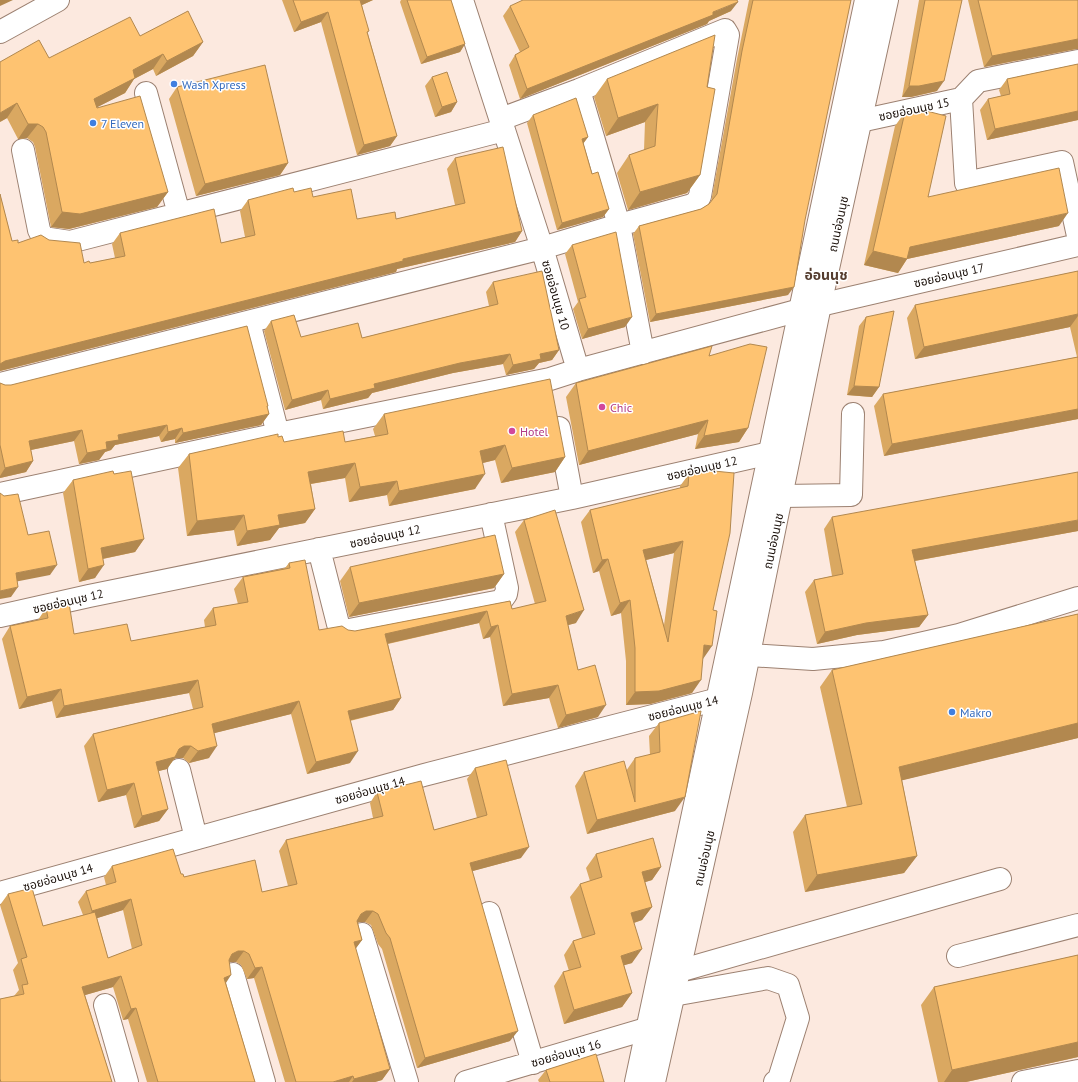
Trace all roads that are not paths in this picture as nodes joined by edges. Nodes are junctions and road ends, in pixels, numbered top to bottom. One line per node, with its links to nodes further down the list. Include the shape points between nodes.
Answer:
1 (58, 0): 5 (street)
2 (462, 0): 11 (street, ซอยอ่อนนุช 10)
3 (866, 0): 18 (street, ถนนอ่อนนุช)
4 (887, 0): 10 (street, ถนนอ่อนนุช)
5 (0, 32)
6 (1078, 61): 9 (street, ซอยอ่อนนุช 15, via 978,81)
7 (579, 90): 11 (street); 14 (street); 14 (street, via 725,30 728,35 697,202)
8 (146, 93): 13 (street)
9 (961, 99): 10 (street, ซอยอ่อนนุช 15); 15 (street, via 966,183 1062,162)
10 (860, 121): 18 (street, ถนนอ่อนนุช)
11 (502, 124): 13 (street); 17 (street, ซอยอ่อนนุช 10)
12 (23, 150): 13 (street, via 39,230 43,238 70,242)
13 (179, 214)
14 (619, 224): 17 (street); 20 (street)
15 (1078, 236)
16 (1078, 245): 18 (street, ซอยอ่อนนุช 17)
17 (542, 248): 19 (street); 21 (street, ซอยอ่อนนุช 10)
18 (810, 308): 20 (street); 26 (street, ถนนอ่อนนุช); 27 (street, ถนนอ่อนนุช)
19 (249, 322): 23 (street); 25 (street)
20 (643, 353): 21 (street)
21 (578, 370): 22 (street)
22 (550, 379): 25 (street); 30 (street)
23 (0, 384)
24 (853, 414): 29 (street, via 851,495)
25 (278, 434): 28 (street)
26 (792, 449): 27 (street, ซอยอ่อนนุช 12); 29 (street, ถนนอ่อนนุช)
27 (770, 453): 30 (street, ซอยอ่อนนุช 12); 37 (street, ถนนอ่อนนุช)
28 (0, 494)
29 (782, 496): 35 (street, ถนนอ่อนนุช)
30 (572, 498): 31 (street, ซอยอ่อนนุช 12)
31 (491, 514): 32 (street, ซอยอ่อนนุช 12); 32 (street, via 507,588 501,601 344,631 338,624)
32 (318, 549): 34 (street, ซอยอ่อนนุช 12)
33 (1078, 598): 35 (street, via 959,635 884,652 813,659)
34 (0, 616)
35 (748, 655): 36 (street, ถนนอ่อนนุช)
36 (741, 694): 37 (street, ซอยอ่อนนุช 14); 46 (street, ถนนอ่อนนุช)
37 (717, 700): 39 (street, ซอยอ่อนนุช 14, via 424,774); 48 (street, ถนนอ่อนนุช)
38 (179, 770): 39 (street)
39 (196, 838): 41 (street, ซอยอ่อนนุช 14)
40 (1000, 879): 46 (street)
41 (0, 893)
42 (489, 913): 51 (street)
43 (1078, 925): 45 (street)
44 (362, 934): 55 (street)
45 (958, 956)
46 (679, 971): 48 (street, ถนนอ่อนนุช)
47 (233, 974): 54 (street)
48 (664, 996): 50 (street, ถนนอ่อนนุช); 59 (street, via 768,978 788,985 798,1018 779,1079)
49 (105, 1005): 53 (street)
50 (657, 1026): 51 (street, ซอยอ่อนนุช 16); 57 (street, ถนนอ่อนนุช); 58 (street, ถนนอ่อนนุช)
51 (533, 1062): 56 (street, ซอยอ่อนนุช 16)
52 (1078, 1071): 60 (street)
53 (127, 1082)
54 (264, 1082)
55 (407, 1082)
56 (466, 1082)
57 (636, 1082)
58 (654, 1082)
59 (775, 1082)
60 (1023, 1082)

